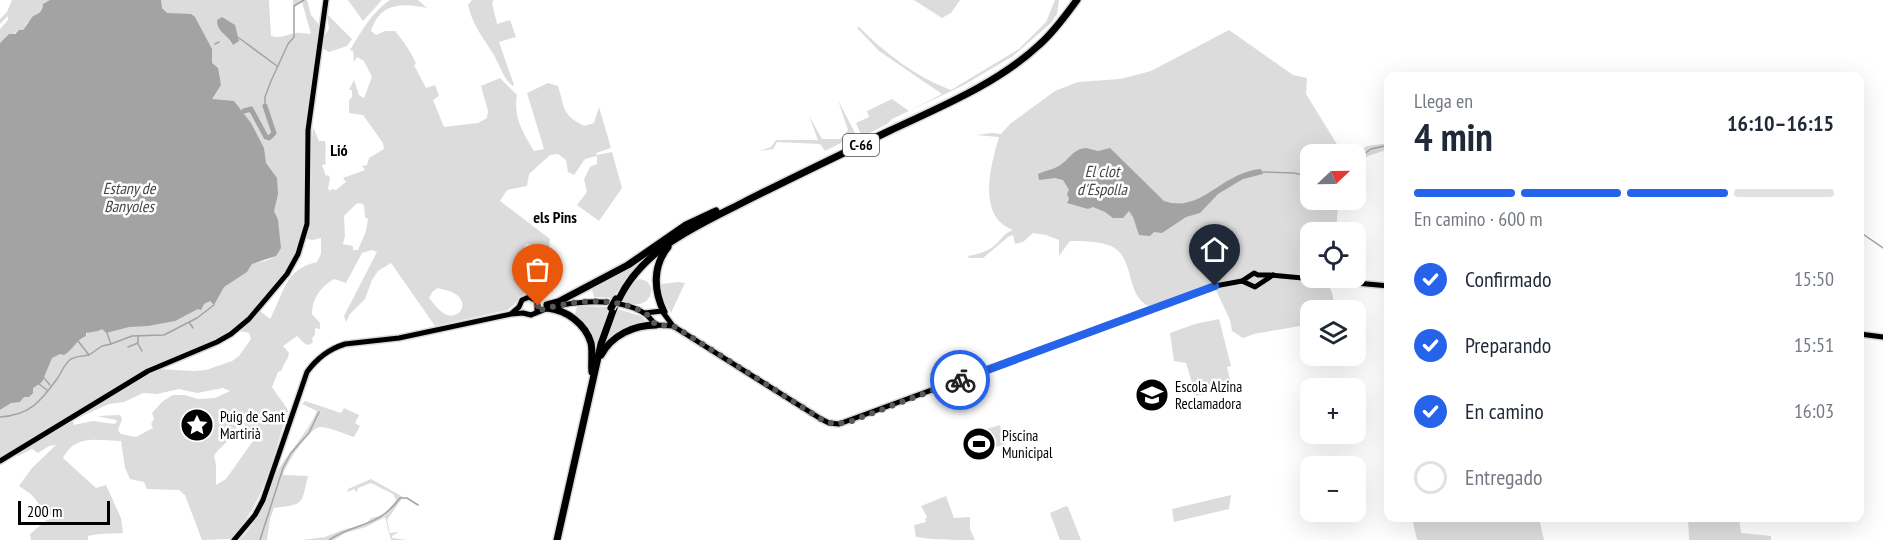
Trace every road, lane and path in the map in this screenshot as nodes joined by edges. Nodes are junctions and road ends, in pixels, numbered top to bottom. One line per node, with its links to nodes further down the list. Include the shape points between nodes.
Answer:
1 (326, 0): 28 (main road, via 308,130 307,224 287,274 231,334 148,370)
2 (1072, 0): 4 (highway, C-66, via 1042,37 997,72)
3 (1077, 0): 5 (highway, C-66, via 1038,46 999,75)
4 (716, 211): 13 (highway, C-66, via 652,252 631,275); 16 (highway, via 676,231 628,265)
5 (680, 235): 13 (highway, C-66, via 639,270); 22 (highway, via 664,252 657,270 657,292)
6 (1258, 275): 7 (main road); 8 (main road, via 1252,273); 10 (main road)
7 (1273, 275): 10 (main road); 12 (main road)
8 (1248, 277): 9 (main road); 11 (main road)
9 (1242, 281): 11 (main road); 24 (main road, via 1215,286 839,424 821,419)
10 (1260, 282): 11 (main road, via 1255,287)
11 (1248, 284)
12 (1384, 286)
13 (617, 299): 27 (highway, C-66, bridge, via 601,334)
14 (538, 302): 15 (main road, via 528,297); 16 (main road); 17 (main road)
15 (520, 304): 19 (main road); 21 (main road)
16 (549, 306): 17 (main road); 20 (main road, via 612,303); 27 (highway, via 568,314 584,328 591,343)
17 (537, 311): 19 (main road, via 531,315)
18 (655, 312): 20 (main road); 22 (main road); 23 (main road)
19 (523, 313): 21 (main road)
20 (645, 313): 23 (main road)
21 (511, 314): 29 (main road, via 411,336 345,344 321,356 304,379 255,515)
22 (665, 316): 23 (main road); 24 (main road)
23 (657, 323): 24 (main road); 27 (highway, via 614,339)
24 (673, 326)
25 (1864, 335): 26 (main road)
26 (1883, 337)
27 (593, 375): 30 (highway, C-66)
28 (0, 461)
29 (234, 540)
30 (555, 540)

